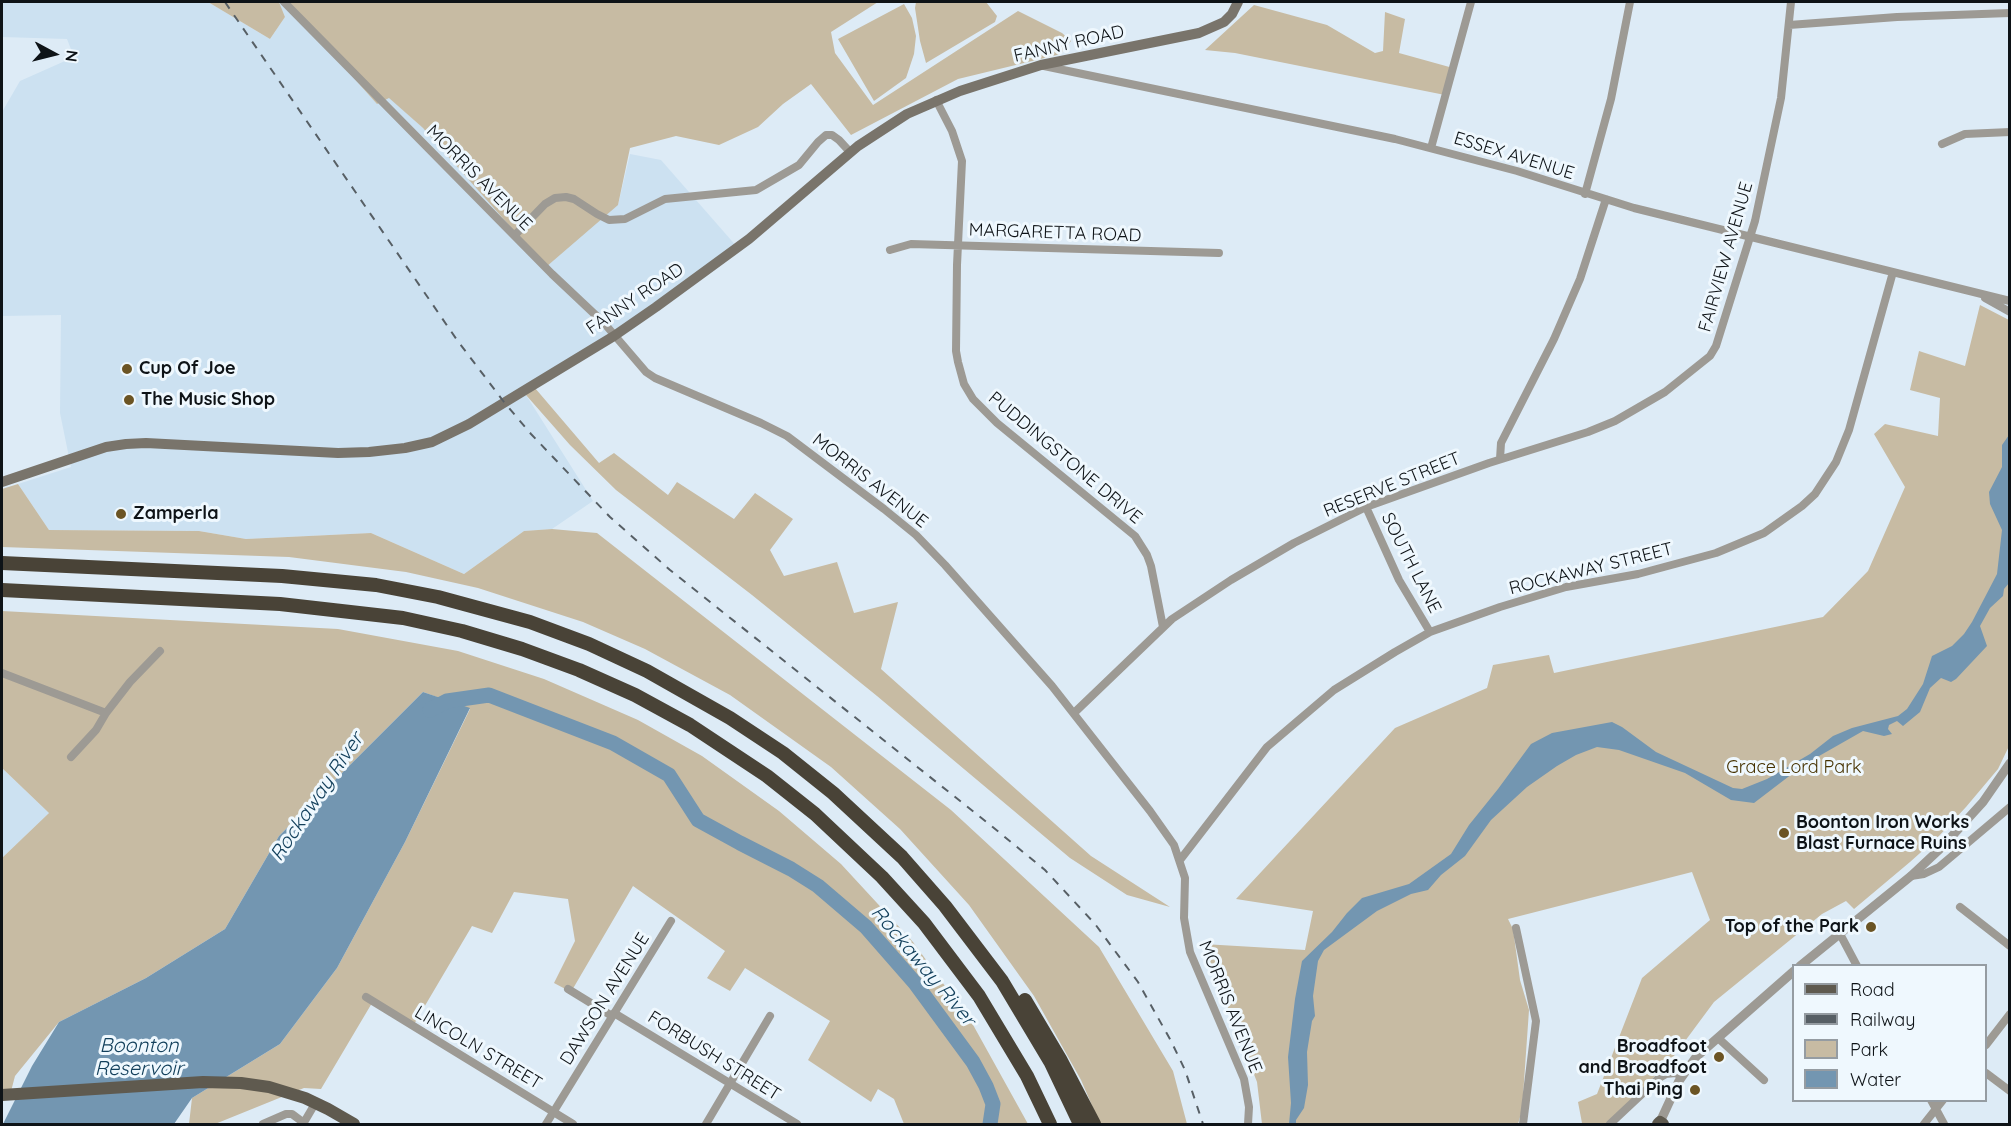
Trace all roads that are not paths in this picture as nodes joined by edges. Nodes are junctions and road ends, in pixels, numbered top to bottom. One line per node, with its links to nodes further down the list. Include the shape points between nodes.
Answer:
1 (284, 2): 16 (street, MORRIS AVENUE)
2 (1238, 2): 8 (main road, FANNY ROAD, via 1224,22 1199,33)
3 (1471, 2): 12 (street)
4 (1630, 2): 14 (street, via 1611,99)
5 (1791, 2): 7 (street, FAIRVIEW AVENUE)
6 (2010, 13): 7 (street)
7 (1789, 25): 17 (street, FAIRVIEW AVENUE, via 1781,98)
8 (1042, 66): 9 (main road, FANNY ROAD); 12 (street, ESSEX AVENUE)
9 (936, 100): 13 (main road, FANNY ROAD, via 882,129); 18 (street, PUDDINGSTONE DRIVE, via 962,161)
10 (2010, 132): 11 (street, via 1965,134)
11 (1942, 144)
12 (1431, 148): 14 (street, ESSEX AVENUE)
13 (850, 152): 16 (street, via 839,140 826,135 799,165 756,190 665,199 625,219 609,220 574,199 555,198); 25 (main road, FANNY ROAD, via 749,239)
14 (1585, 194): 15 (street, ESSEX AVENUE)
15 (1606, 200): 17 (street, ESSEX AVENUE); 26 (street, via 1580,279 1501,443)
16 (515, 235): 25 (street, MORRIS AVENUE)
17 (1750, 237): 21 (street, ESSEX AVENUE); 26 (street, FAIRVIEW AVENUE, via 1716,346 1702,364 1665,392 1615,421)
18 (958, 246): 19 (street, MARGARETTA ROAD, via 911,244); 20 (street, MARGARETTA ROAD); 31 (street, PUDDINGSTONE DRIVE, via 956,351 964,384 997,423 1135,536 1151,566)
19 (890, 250)
20 (1220, 253)
21 (1893, 272): 22 (street, ESSEX AVENUE); 32 (street, ROCKAWAY STREET, via 1849,430 1836,462 1815,494 1784,520 1716,553 1566,588)
22 (1973, 292): 23 (street, ESSEX AVENUE); 24 (street, ESSEX AVENUE)
23 (2010, 301)
24 (2010, 312)
25 (614, 336): 27 (main road, FANNY ROAD, via 469,424 432,442 369,452 328,453 126,444); 36 (street, MORRIS AVENUE, via 646,372 787,436 916,536)
26 (1500, 459): 28 (street, RESERVE STREET)
27 (2, 482)
28 (1366, 507): 31 (street, RESERVE STREET, via 1221,586); 32 (street, SOUTH LANE, via 1399,580)
29 (2, 563): 40 (highway, via 345,582 428,595 530,622 647,670 730,718 833,793)
30 (2, 590): 77 (highway, via 280,604 403,618 522,649 635,695 690,725 766,776 823,821 882,877 924,923 979,996 1027,1076)
31 (1163, 627): 36 (street, RESERVE STREET)
32 (1430, 632): 41 (street, ROCKAWAY STREET, via 1334,690 1267,747)
33 (160, 651): 35 (street)
34 (2, 673): 35 (street)
35 (106, 713): 37 (street)
36 (1074, 713): 41 (street, MORRIS AVENUE, via 1168,835)
37 (71, 757)
38 (2010, 763): 42 (street, via 1964,824)
39 (2010, 807): 42 (street, via 1939,867)
40 (902, 857): 78 (highway, via 1002,981 1051,1063); 79 (highway, via 960,915 1010,976)
41 (1180, 860): 80 (street, MORRIS AVENUE, via 1185,878 1184,918 1190,952 1244,1079)
42 (1911, 876): 46 (street)
43 (1960, 908): 47 (street)
44 (671, 921): 53 (street, DAWSON AVENUE)
45 (1516, 928): 81 (street, via 1536,1021)
46 (1840, 934): 48 (street); 49 (street)
47 (2010, 946)
48 (1802, 964)
49 (1856, 964)
50 (1792, 972): 56 (street)
51 (568, 989): 53 (street, FORBUSH STREET)
52 (366, 997): 68 (street, LINCOLN STREET)
53 (613, 1014): 61 (street, FORBUSH STREET); 68 (street, DAWSON AVENUE)
54 (2010, 1014): 57 (street)
55 (770, 1016): 61 (street)
56 (1718, 1038): 59 (street); 60 (street)
57 (1987, 1044)
58 (1987, 1074): 62 (street)
59 (1682, 1076): 70 (street); 82 (street, via 1675,1073 1659,1078)
60 (1764, 1080)
61 (731, 1084): 75 (street); 76 (street, FORBUSH STREET)
62 (2010, 1091)
63 (2, 1095): 64 (main road, via 215,1082 256,1085)
64 (316, 1102): 69 (street); 72 (main road)
65 (1932, 1102): 67 (street)
66 (1942, 1102): 67 (street)
67 (1936, 1109): 83 (street); 84 (street)
68 (554, 1112): 73 (street, DAWSON AVENUE); 74 (street, LINCOLN STREET)
69 (303, 1124): 71 (street, via 292,1114 286,1114)
70 (1660, 1124)
71 (263, 1125)
72 (354, 1125)
73 (546, 1125)
74 (573, 1125)
75 (706, 1125)
76 (797, 1125)
77 (1050, 1125)
78 (1080, 1125)
79 (1094, 1125)
80 (1248, 1125)
81 (1523, 1125)
82 (1610, 1125)
83 (1924, 1125)
84 (1944, 1125)

